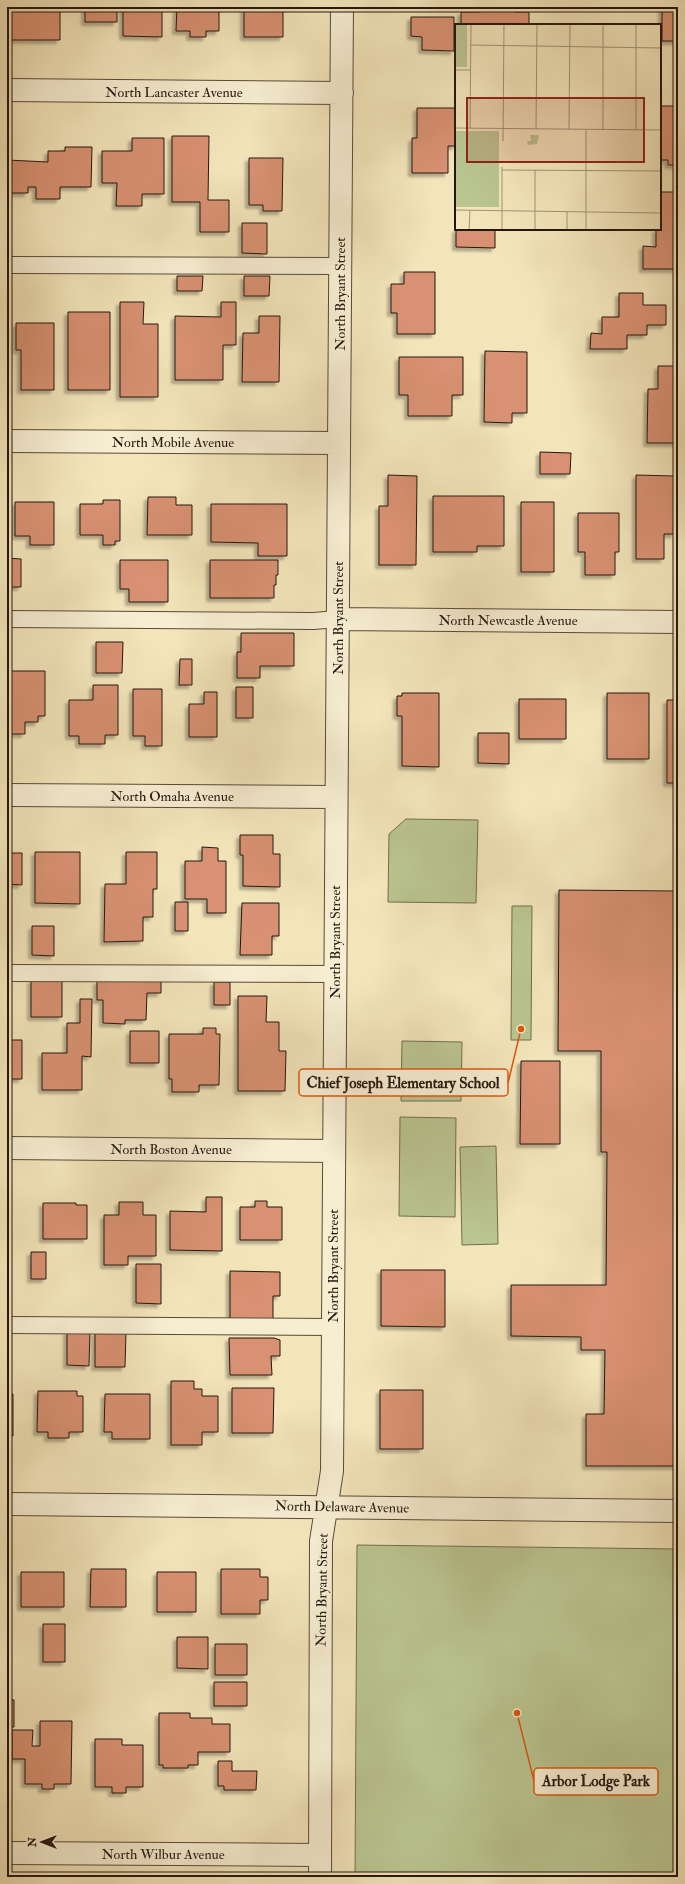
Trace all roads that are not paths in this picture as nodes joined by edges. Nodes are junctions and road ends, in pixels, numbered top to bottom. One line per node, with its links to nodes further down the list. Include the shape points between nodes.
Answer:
1 (342, 7): 3 (street, North Bryant Street)
2 (7, 90): 3 (street, North Lancaster Avenue)
3 (342, 93): 5 (street, North Bryant Street)
4 (7, 265): 5 (lane)
5 (340, 266): 7 (street, North Bryant Street)
6 (7, 441): 7 (street, North Mobile Avenue)
7 (339, 443): 9 (street, North Bryant Street)
8 (7, 619): 9 (lane)
9 (338, 619): 10 (street, North Newcastle Avenue); 12 (street, North Bryant Street)
10 (678, 622)
11 (7, 795): 12 (street, North Omaha Avenue)
12 (336, 797): 14 (street, North Bryant Street)
13 (7, 973): 14 (lane)
14 (335, 974): 16 (street, North Bryant Street)
15 (7, 1148): 16 (street, North Boston Avenue)
16 (334, 1151): 18 (street, North Bryant Street)
17 (7, 1325): 18 (lane)
18 (333, 1327): 20 (street, North Bryant Street, via 332,1472)
19 (7, 1504): 20 (street, North Delaware Avenue)
20 (326, 1507): 21 (street, North Delaware Avenue); 23 (street, North Bryant Street, via 321,1541)
21 (678, 1511)
22 (7, 1853): 23 (street, North Wilbur Avenue)
23 (320, 1855): 24 (street, North Bryant Street)
24 (320, 1877)

